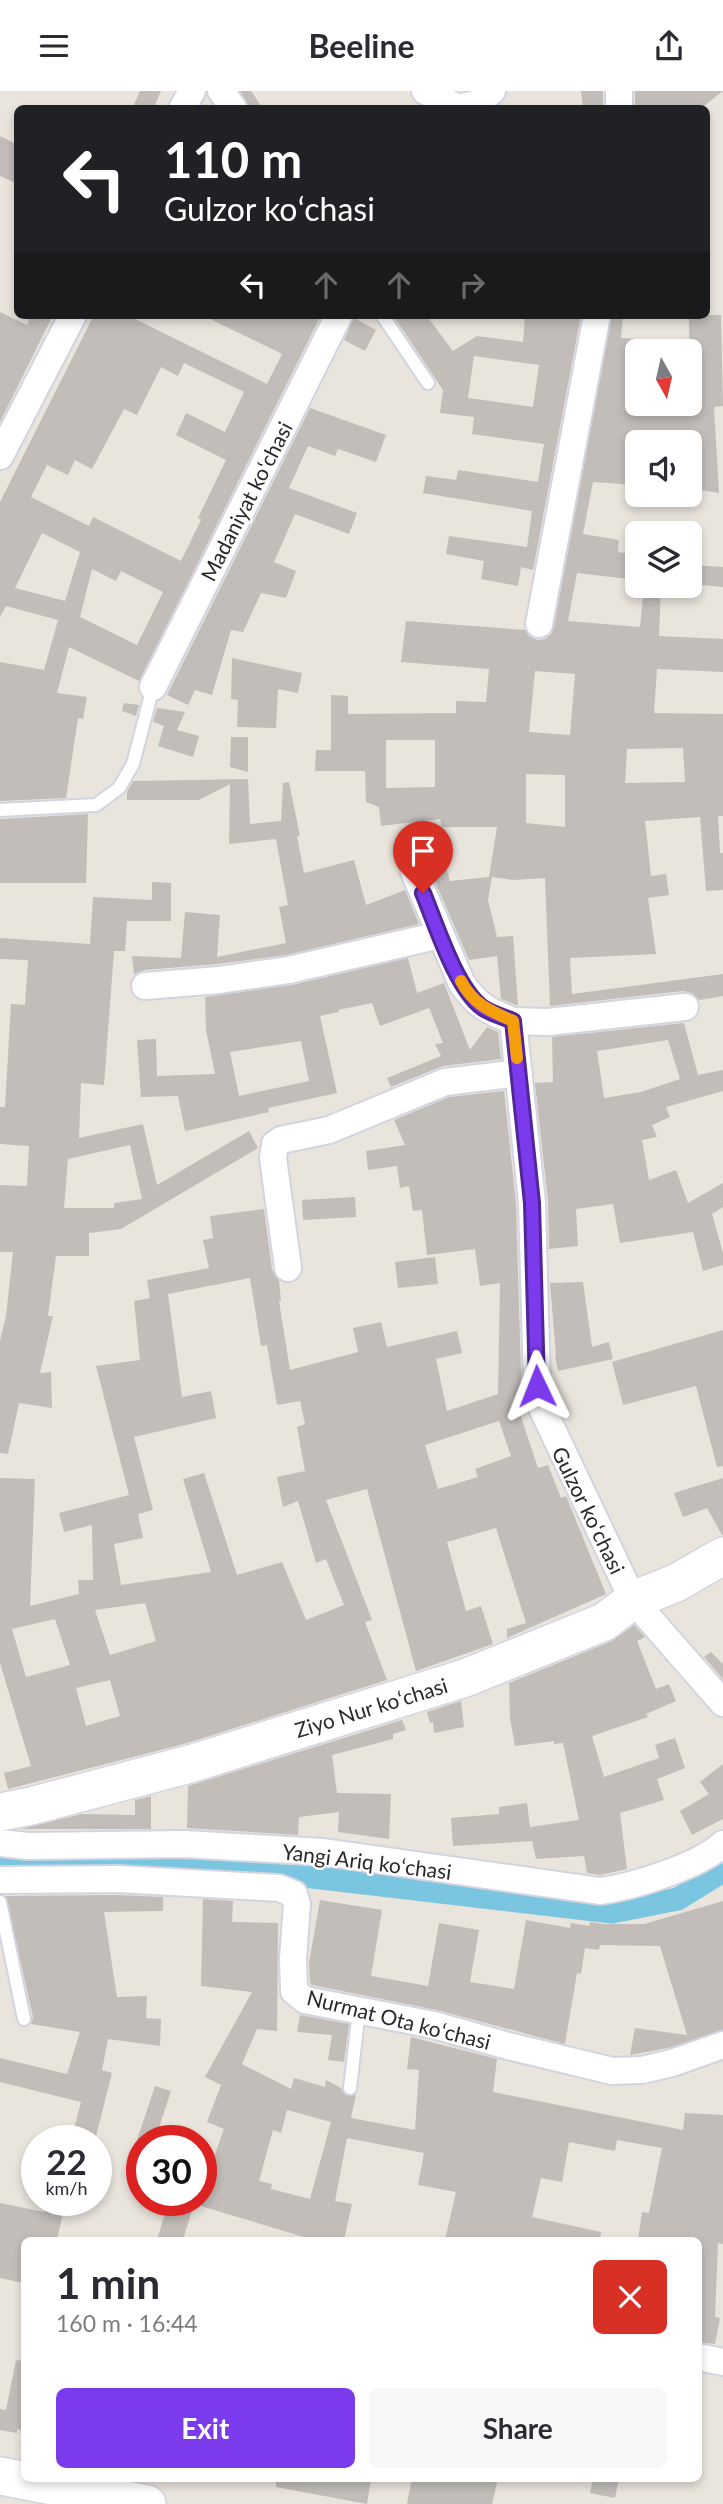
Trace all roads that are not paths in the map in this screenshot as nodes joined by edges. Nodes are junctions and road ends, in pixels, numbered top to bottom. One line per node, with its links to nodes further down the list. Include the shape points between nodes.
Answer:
1 (425, 91): 3 (street)
2 (492, 91): 4 (street)
3 (451, 105)
4 (472, 105)
5 (71, 319): 10 (street)
6 (337, 319): 12 (street, Madaniyat koʻchasi)
7 (385, 319): 9 (lane)
8 (596, 319): 11 (street)
9 (428, 383)
10 (0, 456)
11 (539, 624)
12 (153, 687): 13 (lane, via 133,764 119,788 96,805)
13 (0, 810)
14 (414, 872): 15 (street)
15 (440, 935): 16 (street, via 289,970); 18 (street, via 472,998)
16 (145, 986)
17 (685, 1007): 18 (street, via 548,1023)
18 (513, 1021): 19 (street, Gulzor koʻchasi)
19 (519, 1073): 20 (street, via 446,1081 330,1130 275,1144); 22 (street, Gulzor koʻchasi, via 532,1203 541,1406)
20 (288, 1268)
21 (723, 1556): 22 (street, Ziyo Nur koʻchasi, via 676,1583)
22 (633, 1600): 23 (street, Gulzor koʻchasi); 24 (street, Ziyo Nur koʻchasi, via 604,1622 465,1678 190,1764)
23 (723, 1703)
24 (0, 1812)
25 (0, 1843): 26 (street, Yangi Ariq koʻchasi, via 184,1844 324,1852 600,1891 626,1888 680,1868)
26 (723, 1844)
27 (0, 1880): 29 (street, Nurmat Ota koʻchasi, via 119,1879 279,1888 294,1894 297,1904 295,1991 305,2000)
28 (0, 1902): 30 (lane)
29 (359, 2010): 31 (street, Nurmat Ota koʻchasi, via 612,2071 672,2063); 32 (lane)
30 (24, 2019)
31 (723, 2045)
32 (350, 2088)
33 (723, 2350): 35 (street)
34 (702, 2358): 35 (street)
35 (723, 2363)
36 (0, 2476): 37 (street)
37 (21, 2480)
38 (30, 2482): 39 (street)
39 (128, 2502)

